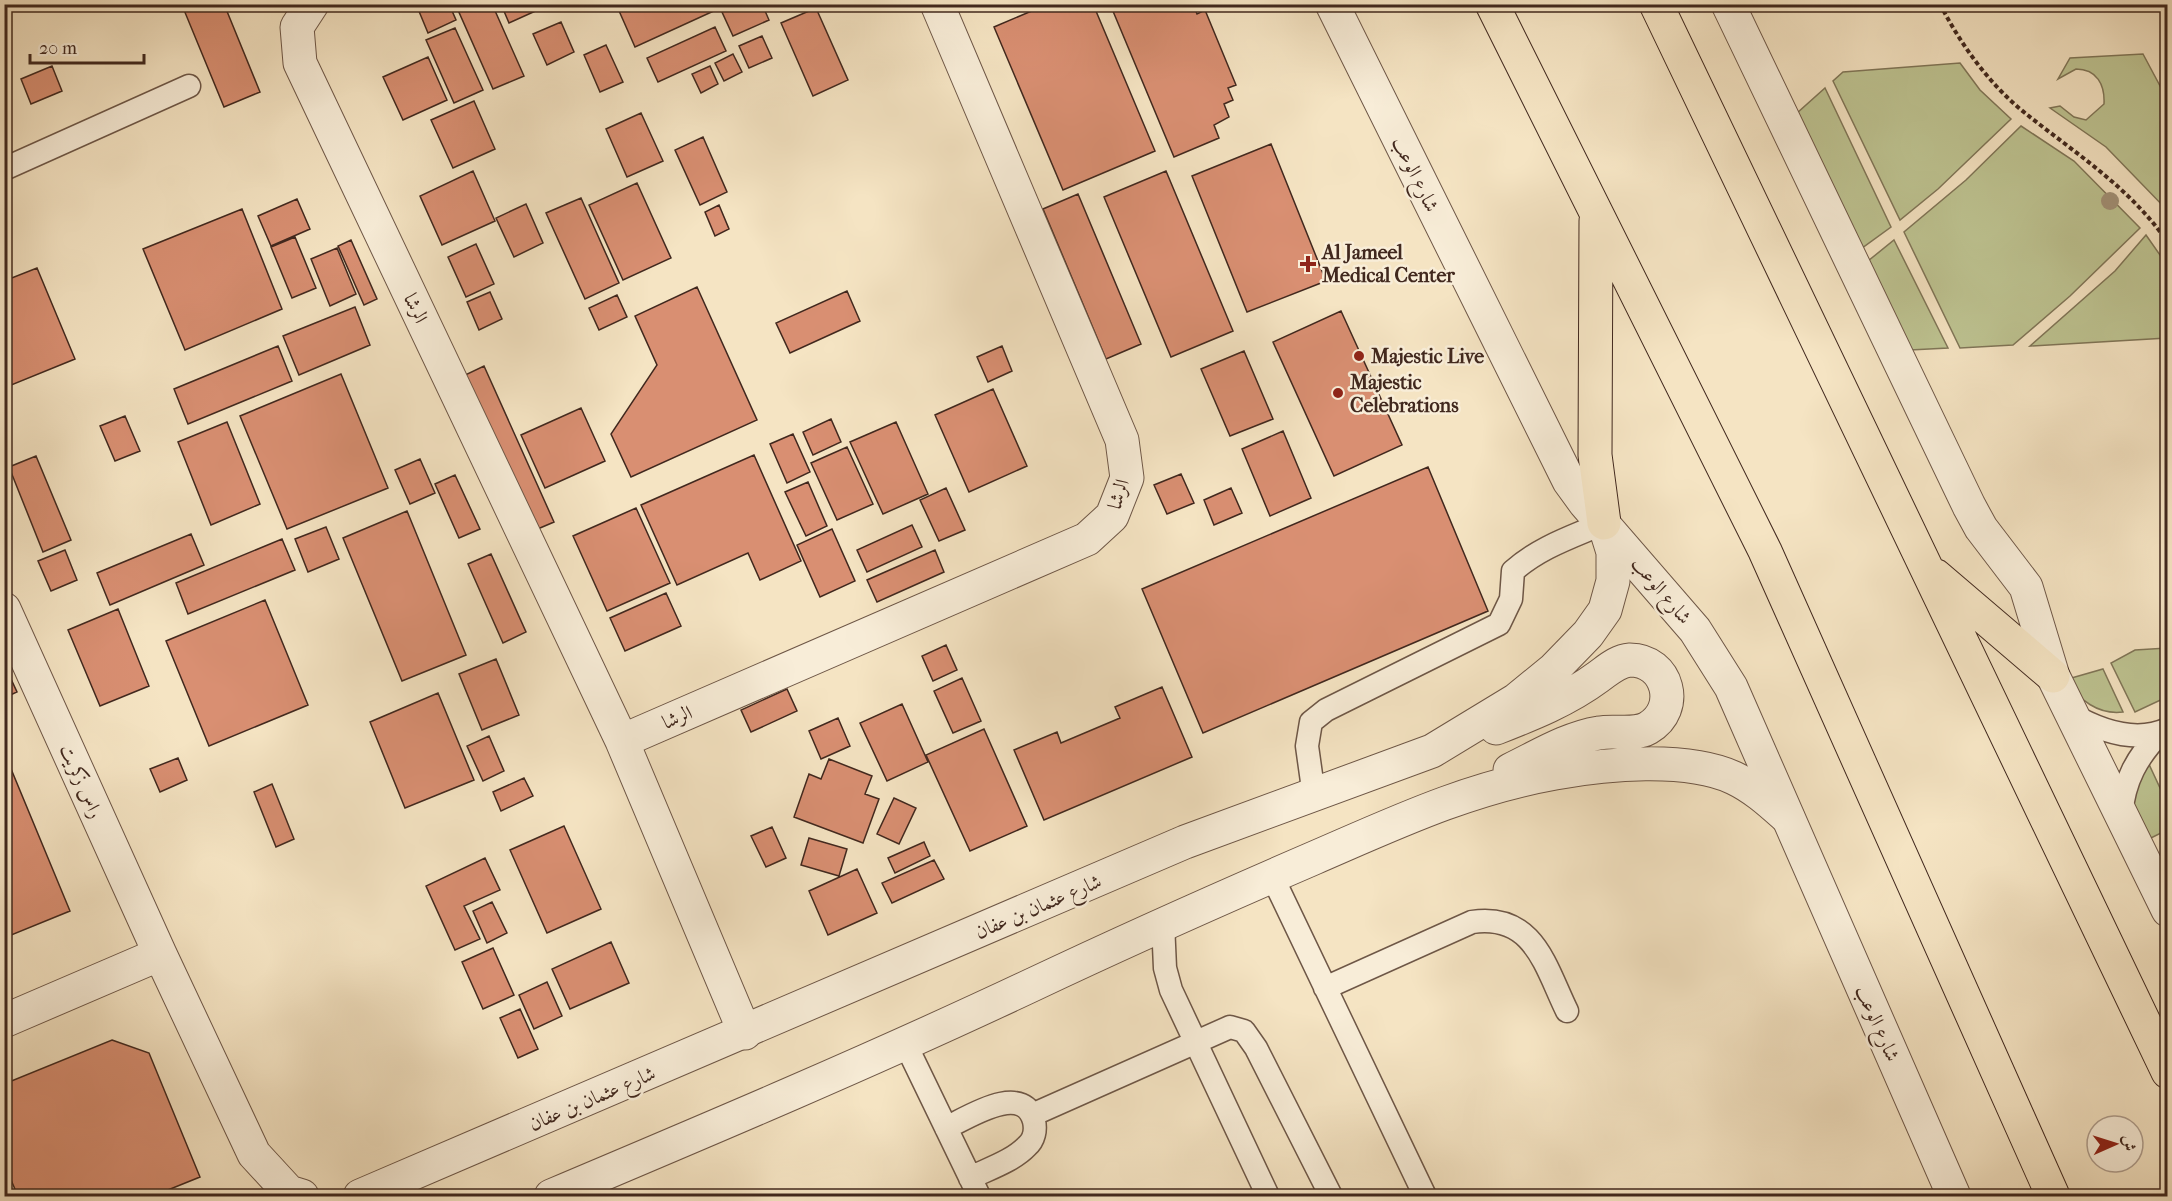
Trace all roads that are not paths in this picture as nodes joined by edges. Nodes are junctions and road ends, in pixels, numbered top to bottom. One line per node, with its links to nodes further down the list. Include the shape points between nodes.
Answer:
1 (312, 4): 16 (street, الرشا, via 297,27 300,63)
2 (937, 4): 16 (street, الرشا, via 1122,440 1127,478 1112,516 1087,539)
3 (1332, 4): 10 (street, شارع الوعب, via 1556,456 1585,503)
4 (1492, 4): 9 (main road)
5 (1656, 4): 11 (main road)
6 (1728, 4): 13 (street, via 1969,506 2026,587)
7 (189, 86): 8 (lane)
8 (4, 169)
9 (1596, 216): 10 (main road, via 1595,456); 37 (main road, via 1765,551)
10 (1604, 523): 17 (street, شارع عثمان بن عفان, via 1612,552 1613,581 1605,610 1588,634 1516,700); 18 (lane, via 1549,546 1513,571 1511,599 1499,624 1326,710 1311,722 1307,746); 21 (street, شارع الوعب, via 1715,657)
11 (1926, 568): 13 (main road); 32 (main road)
12 (4, 609): 25 (street, راس زكريت)
13 (2053, 676): 14 (street)
14 (2069, 713): 15 (lane, via 2090,726 2113,732 2137,735); 20 (street)
15 (2164, 731): 20 (lane, via 2131,770)
16 (622, 741): 29 (street, الرشا)
17 (1432, 751): 18 (street, شارع عثمان بن عفان); 19 (street, via 1540,711 1585,687 1615,664 1628,660 1652,666 1667,687 1664,712 1646,729 1580,737)
18 (1314, 796): 29 (street, شارع عثمان بن عفان, via 1185,842)
19 (1452, 798): 21 (street, via 1557,773 1666,765 1700,767 1733,778 1763,795); 22 (street)
20 (2120, 816): 23 (street)
21 (1788, 818): 45 (street, شارع الوعب)
22 (1272, 876): 24 (street); 26 (lane)
23 (2168, 910)
24 (1163, 923): 30 (lane, via 1164,957 1171,990); 31 (street)
25 (160, 954): 28 (street); 35 (street, راس زكريت)
26 (1325, 988): 27 (lane, via 1472,922 1498,920 1511,924 1531,940); 44 (lane)
27 (1567, 1011)
28 (4, 1021)
29 (745, 1033): 40 (street, شارع عثمان بن عفان)
30 (1194, 1042): 33 (lane); 42 (lane); 43 (lane, via 1230,1027 1244,1031)
31 (906, 1045): 34 (lane); 41 (street)
32 (2168, 1072)
33 (1032, 1115): 34 (lane, via 1024,1106 1003,1102); 36 (lane, via 1034,1135 1029,1144)
34 (946, 1128): 36 (lane)
35 (254, 1154): 38 (street, راس زكريت); 39 (street, راس زكريت, via 289,1192)
36 (975, 1187)
37 (2053, 1191)
38 (260, 1197)
39 (302, 1197)
40 (360, 1197)
41 (550, 1197)
42 (1268, 1197)
43 (1331, 1197)
44 (1425, 1197)
45 (1954, 1197)

